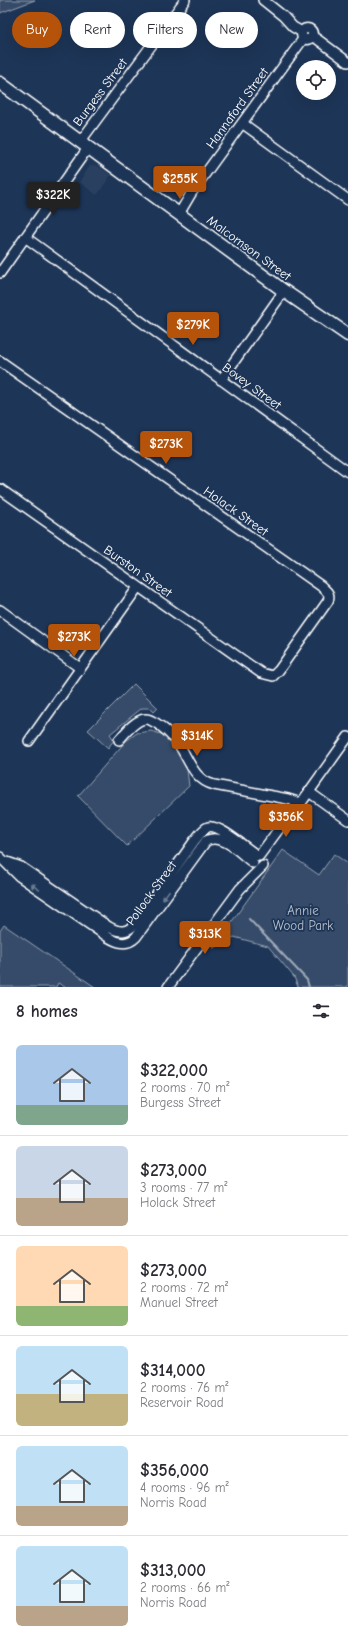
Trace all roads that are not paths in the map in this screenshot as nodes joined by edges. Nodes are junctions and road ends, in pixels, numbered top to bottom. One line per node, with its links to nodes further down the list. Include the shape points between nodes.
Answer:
1 (185, 0): 7 (street, Burgess Street)
2 (263, 0): 3 (street)
3 (306, 36): 4 (street, via 317,39); 6 (street, Hannaford Street)
4 (348, 62)
5 (0, 83): 7 (main road, Malcomson Street)
6 (242, 123): 8 (street); 9 (street, Hannaford Street, via 192,192)
7 (84, 145): 9 (main road, Malcomson Street); 10 (street, Burgess Street)
8 (348, 200)
9 (180, 214): 12 (main road, Malcomson Street)
10 (25, 238): 11 (street, Burgess Street); 15 (street, Bovey Street)
11 (0, 273)
12 (284, 291): 13 (main road, Malcomson Street); 15 (street)
13 (348, 335)
14 (0, 361): 21 (street, Holack Street, via 328,593 328,601 279,670 273,676)
15 (221, 380): 16 (street, Bovey Street)
16 (348, 472)
17 (0, 489): 18 (street, Burston Street)
18 (138, 587): 20 (street); 21 (street, Burston Street)
19 (0, 610): 20 (street)
20 (80, 668): 24 (street)
21 (261, 673)
22 (348, 737): 25 (street)
23 (119, 740): 26 (street, via 135,724 148,719 174,738 195,773 205,782)
24 (29, 741)
25 (309, 792): 26 (street); 27 (street)
26 (301, 803): 32 (street, via 295,807); 34 (street, via 300,810 269,853)
27 (348, 820)
28 (203, 831): 29 (street); 30 (street, via 215,827); 31 (street, Pollock Street)
29 (208, 840): 30 (street, via 219,839); 31 (street, Pollock Street)
30 (241, 849): 32 (street)
31 (193, 850): 38 (street, Pollock Street)
32 (256, 860): 34 (street, via 264,858); 35 (street)
33 (2, 862): 37 (street, Pollock Street, via 19,866 57,897)
34 (264, 865): 35 (street)
35 (240, 890): 36 (street)
36 (225, 910): 41 (street); 42 (street)
37 (95, 922): 39 (street, Pollock Street); 40 (street, Pollock Street)
38 (139, 926): 39 (street, Pollock Street); 40 (street, Pollock Street, via 131,941 122,943)
39 (118, 931): 40 (street)
40 (114, 940)
41 (168, 987)
42 (173, 987)

